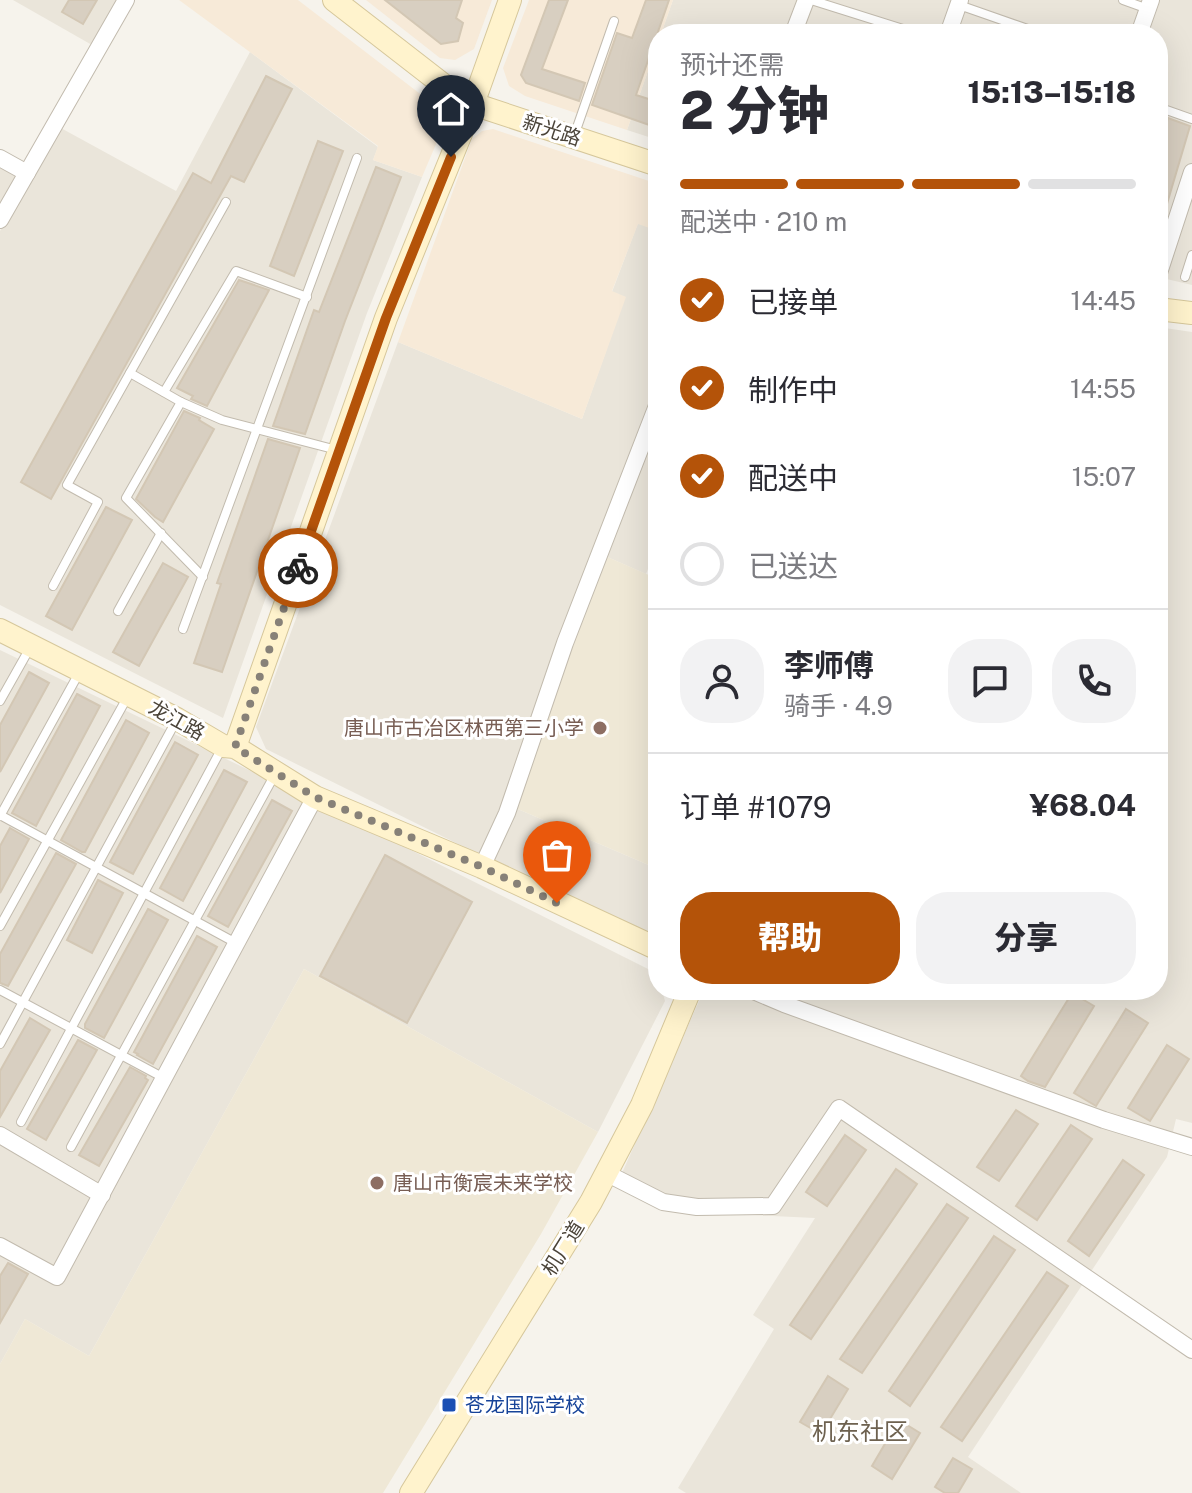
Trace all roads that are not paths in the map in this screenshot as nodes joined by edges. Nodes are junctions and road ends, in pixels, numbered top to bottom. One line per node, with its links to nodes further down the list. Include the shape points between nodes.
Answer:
1 (126, 0): 22 (street)
2 (334, 0): 14 (street, 新光路)
3 (510, 0): 14 (street)
4 (808, 0): 9 (street); 10 (lane)
5 (1123, 0): 7 (lane)
6 (959, 2): 11 (street); 12 (lane)
7 (1149, 4): 13 (street)
8 (614, 21): 17 (lane)
9 (797, 24)
10 (886, 24)
11 (951, 24)
12 (1016, 24)
13 (1142, 24)
14 (473, 104): 17 (street, 新光路); 36 (street, via 386,318)
15 (1168, 111): 16 (lane)
16 (1192, 119)
17 (573, 137): 20 (street, 新光路)
18 (0, 158): 22 (street)
19 (357, 158): 28 (lane)
20 (648, 162)
21 (1192, 170): 25 (street)
22 (27, 173): 24 (street)
23 (226, 202): 31 (lane)
24 (0, 220)
25 (1168, 245)
26 (1192, 255): 27 (lane)
27 (1185, 277)
28 (307, 297): 32 (lane, via 236,271); 34 (lane)
29 (1168, 310): 30 (street)
30 (1192, 313)
31 (130, 373): 32 (lane); 39 (lane, via 67,485 98,502)
32 (164, 392): 33 (lane)
33 (181, 402): 34 (lane); 37 (lane, via 126,498)
34 (258, 429): 36 (lane); 38 (lane)
35 (648, 448): 54 (street, via 565,643 507,813)
36 (340, 451): 48 (street)
37 (161, 533): 38 (lane); 40 (lane)
38 (203, 577): 41 (lane)
39 (53, 586)
40 (118, 611)
41 (183, 629)
42 (0, 630): 43 (street, 龙江路)
43 (31, 645): 44 (street, 龙江路); 46 (lane)
44 (81, 670): 45 (street, 龙江路); 51 (lane)
45 (129, 694): 47 (street, 龙江路); 52 (lane)
46 (0, 701)
47 (177, 719): 48 (street, 龙江路); 53 (lane)
48 (229, 747): 49 (street, 龙江路); 55 (lane)
49 (276, 773): 50 (street, 龙江路); 56 (lane)
50 (315, 797): 54 (street, 龙江路); 58 (street)
51 (0, 816): 52 (lane)
52 (48, 841): 53 (lane); 57 (lane)
53 (96, 867): 55 (lane); 63 (lane)
54 (482, 867): 59 (street, 龙江路)
55 (145, 894): 56 (lane); 64 (lane)
56 (195, 921): 58 (lane); 66 (lane)
57 (0, 926)
58 (236, 943): 67 (street)
59 (648, 944)
60 (0, 990): 63 (lane)
61 (686, 1000): 72 (street, 机厂道, via 642,1105)
62 (775, 1000): 71 (street)
63 (23, 1002): 64 (lane); 65 (lane)
64 (72, 1028): 66 (lane); 68 (lane)
65 (0, 1044)
66 (121, 1055): 67 (lane); 70 (lane)
67 (164, 1078): 73 (street)
68 (21, 1122)
69 (0, 1135): 73 (street)
70 (71, 1147)
71 (1192, 1147)
72 (606, 1173): 75 (street, via 663,1202 773,1206 839,1108); 76 (street, 机厂道)
73 (102, 1195): 74 (street, via 57,1277)
74 (1, 1249)
75 (1192, 1350)
76 (411, 1493)

